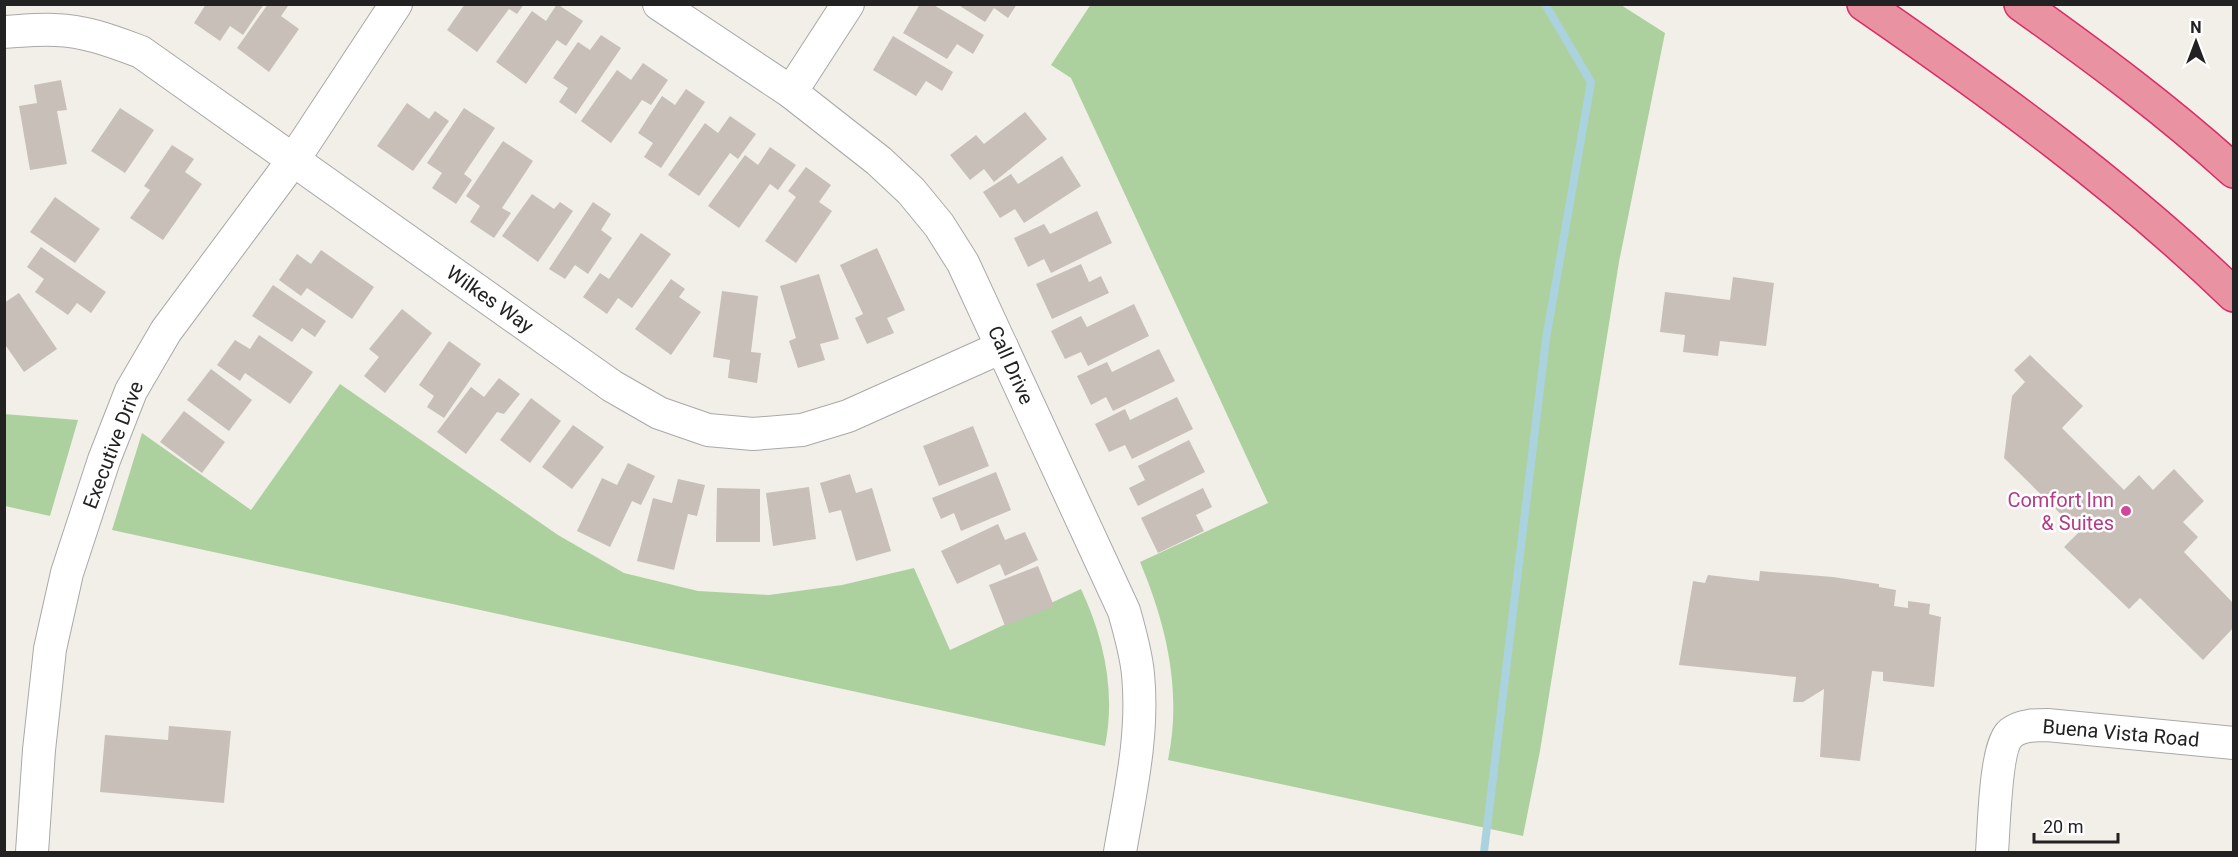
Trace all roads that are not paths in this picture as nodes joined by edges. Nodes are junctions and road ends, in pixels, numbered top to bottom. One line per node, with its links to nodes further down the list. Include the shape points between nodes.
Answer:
1 (396, 4): 8 (street, Executive Drive)
2 (659, 4): 7 (street, Call Drive)
3 (848, 4): 7 (street)
4 (1864, 4): 10 (highway, via 2011,107 2133,205)
5 (2021, 4): 9 (highway, via 2099,60)
6 (4, 32): 8 (street, Wilkes Way, via 84,33 141,52)
7 (791, 92): 11 (street, Call Drive, via 854,140 911,191 963,263)
8 (294, 159): 11 (street, Wilkes Way, via 612,386 659,413 708,430 753,434 802,430 848,416); 13 (street, Executive Drive, via 166,331 131,391 104,460 67,573 50,649)
9 (2234, 171)
10 (2234, 295)
11 (1002, 347): 14 (street, Call Drive, via 1124,611 1133,642 1140,720)
12 (2234, 744): 15 (street, Buena Vista Road, via 2047,725 2031,725 2011,733 2001,753)
13 (32, 852)
14 (1120, 852)
15 (1992, 852)

